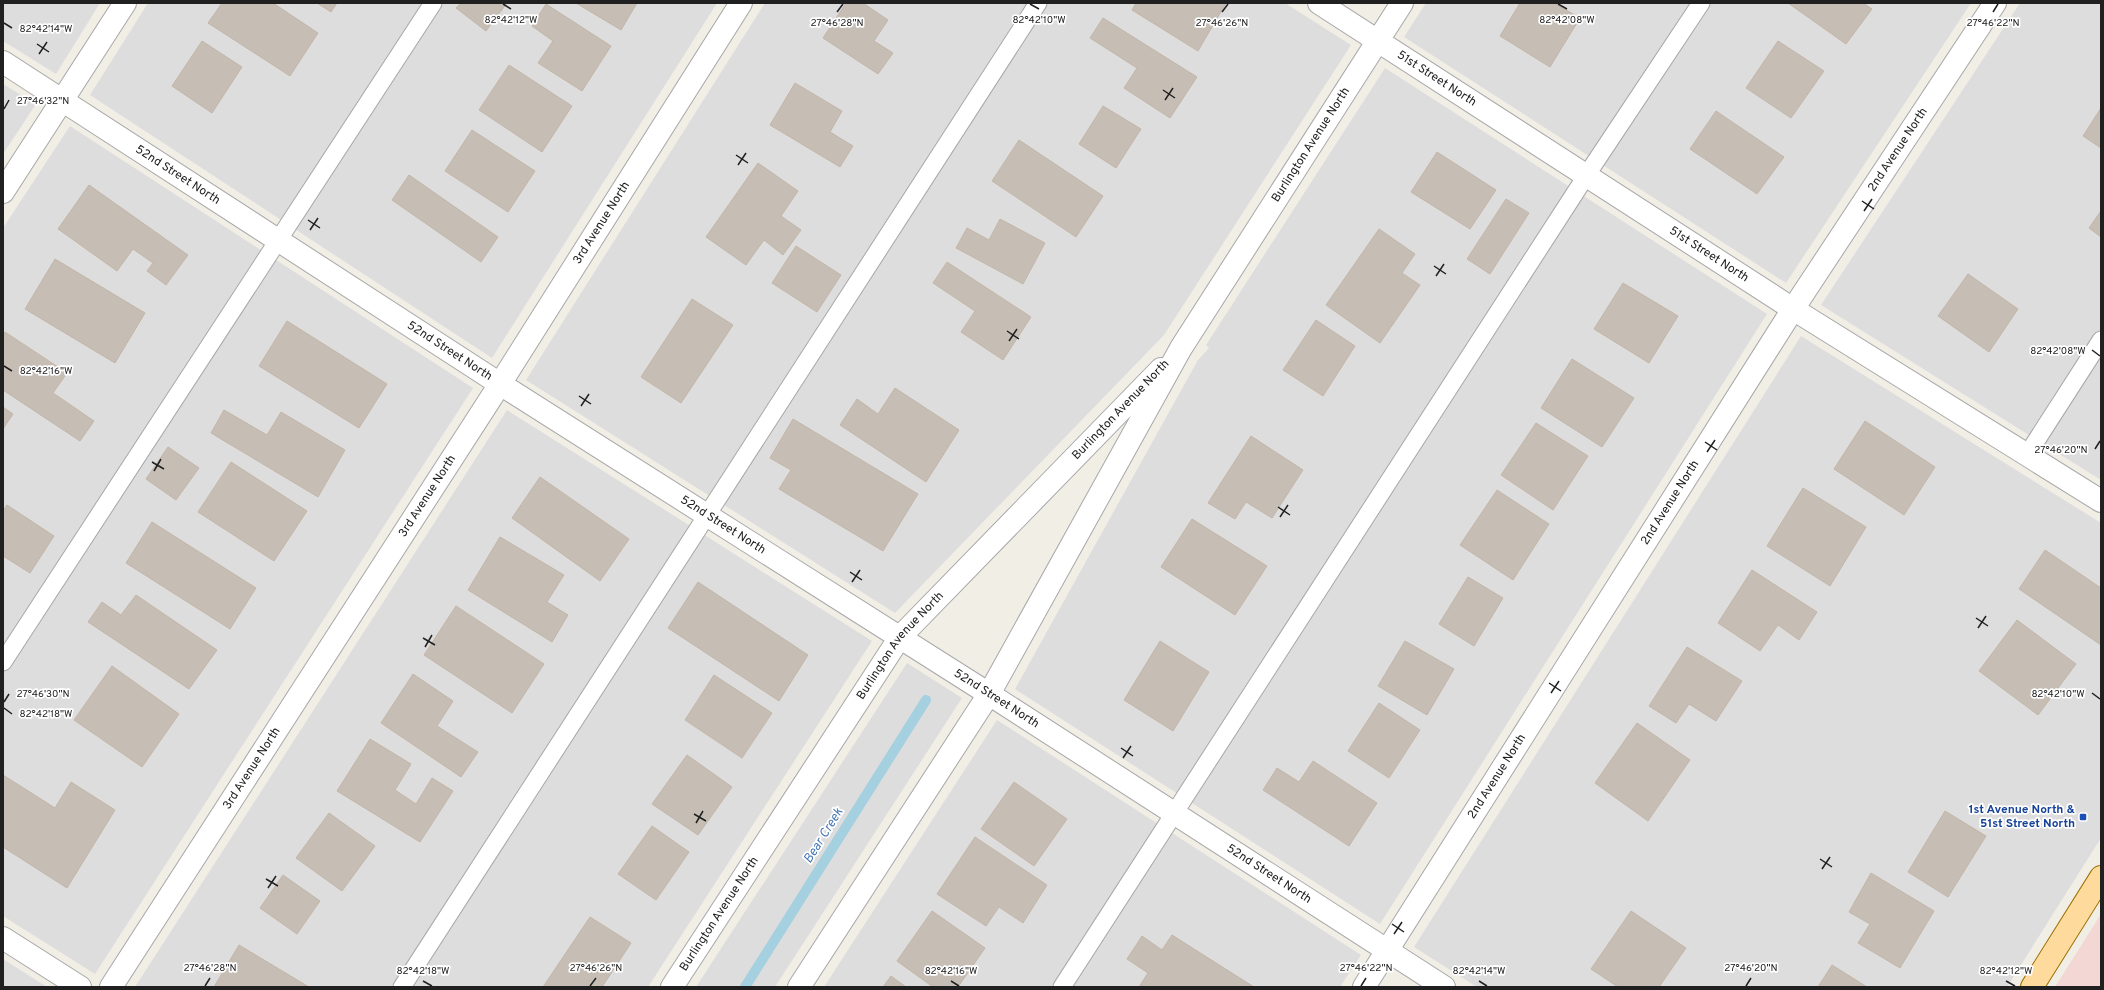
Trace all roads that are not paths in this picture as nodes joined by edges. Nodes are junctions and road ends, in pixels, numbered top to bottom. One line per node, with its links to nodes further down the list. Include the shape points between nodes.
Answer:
1 (125, 3): 11 (street)
2 (433, 3): 14 (lane)
3 (741, 3): 18 (street, 3rd Avenue North)
4 (1038, 3): 21 (lane)
5 (1319, 3): 9 (street, 51st Street North)
6 (1402, 3): 9 (street, Burlington Avenue North)
7 (1700, 3): 12 (lane)
8 (1995, 3): 15 (street, 2nd Avenue North)
9 (1378, 41): 12 (street, 51st Street North); 17 (street, Burlington Avenue North)
10 (3, 62): 11 (street, 52nd Street North)
11 (64, 100): 13 (street); 14 (street, 52nd Street North)
12 (1586, 176): 15 (street, 51st Street North); 25 (lane)
13 (3, 192)
14 (278, 240): 18 (street, 52nd Street North); 23 (lane)
15 (1793, 309): 19 (street, 51st Street North); 28 (street, 2nd Avenue North)
16 (2101, 340): 19 (lane)
17 (1181, 348): 22 (street, Burlington Avenue North); 24 (street, Burlington Avenue North)
18 (500, 384): 21 (street, 52nd Street North); 30 (street, 3rd Avenue North)
19 (2027, 455): 20 (street, 51st Street North)
20 (2101, 501)
21 (707, 515): 22 (street, 52nd Street North); 31 (lane)
22 (900, 636): 24 (street, 52nd Street North); 32 (street, Burlington Avenue North)
23 (3, 662)
24 (989, 694): 25 (street, 52nd Street North); 33 (street, Burlington Avenue North)
25 (1174, 813): 28 (street, 52nd Street North); 34 (lane)
26 (2101, 877): 37 (main road)
27 (3, 938): 29 (street)
28 (1388, 951): 35 (street, 2nd Avenue North); 36 (street, 52nd Street North)
29 (80, 987)
30 (111, 987)
31 (402, 987)
32 (672, 987)
33 (800, 987)
34 (1062, 987)
35 (1364, 987)
36 (1444, 987)
37 (2032, 987)

